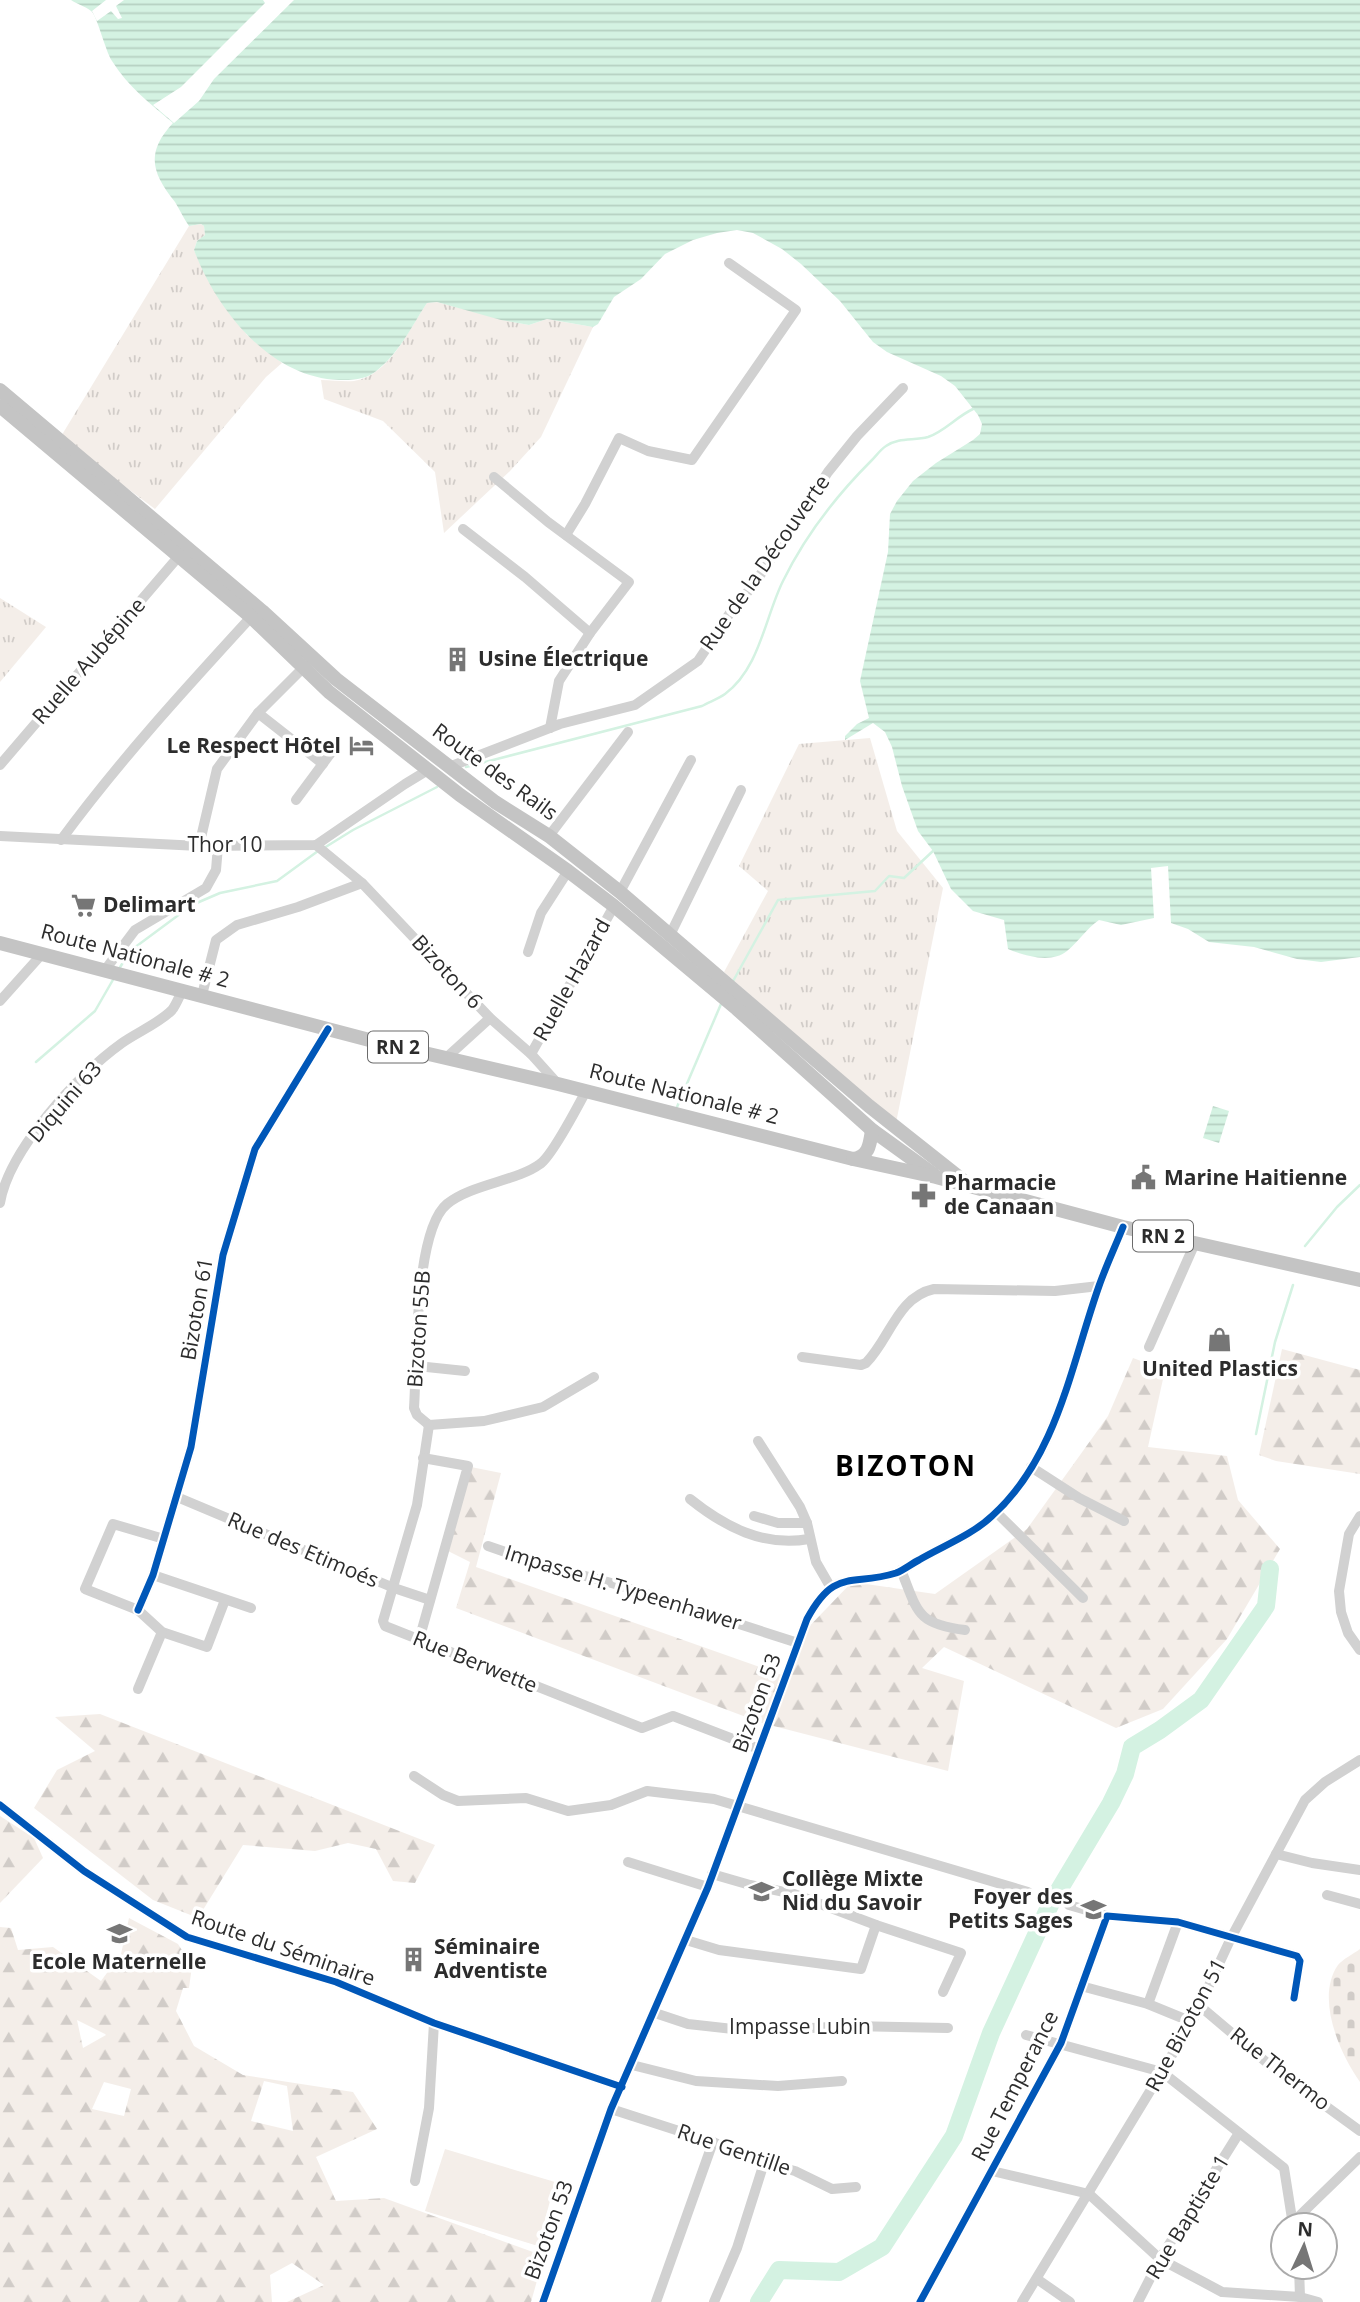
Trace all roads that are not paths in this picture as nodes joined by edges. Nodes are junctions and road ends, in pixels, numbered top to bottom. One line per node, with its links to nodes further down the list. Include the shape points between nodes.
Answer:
1 (729, 263): 7 (street, via 796,310 692,460 648,451 619,438)
2 (903, 388): 13 (street, Rue de la Découverte, via 828,472 698,661 635,705)
3 (0, 390): 19 (main road, Route des Rails, via 336,679)
4 (0, 405): 8 (main road, Route des Rails)
5 (494, 477): 7 (street)
6 (463, 529): 10 (street)
7 (566, 535): 10 (street, via 629,582)
8 (178, 556): 9 (main road, Route des Rails); 18 (street, Ruelle Aubépine)
9 (251, 617): 11 (main road, Route des Rails); 25 (street, via 167,709)
10 (590, 633): 13 (street, via 559,681)
11 (304, 667): 12 (street); 20 (main road, Route des Rails)
12 (258, 713): 17 (street); 27 (street, via 215,774)
13 (550, 728): 19 (street, Rue de la Découverte)
14 (628, 732): 24 (street)
15 (336, 746): 17 (street)
16 (691, 760): 31 (street)
17 (323, 764): 22 (street)
18 (0, 765)
19 (449, 767): 24 (main road, Route des Rails)
20 (431, 773): 26 (street, via 405,784); 29 (main road, Route des Rails)
21 (741, 790): 33 (street)
22 (296, 800)
23 (0, 836): 25 (street, Thor 10)
24 (548, 836): 31 (main road, Route des Rails)
25 (61, 840): 27 (street, Thor 10)
26 (316, 845): 28 (street, Thor 10); 30 (street, Bizoton 6)
27 (199, 846): 28 (street, Thor 10)
28 (218, 846): 37 (street, via 216,870 206,888 135,930)
29 (568, 871): 32 (main road, Route des Rails); 35 (street, via 541,913)
30 (362, 883): 40 (street, via 237,925 216,940); 43 (street, Bizoton 6)
31 (620, 892): 33 (main road, Route des Rails)
32 (614, 906): 38 (main road, Route des Rails); 45 (street, Ruelle Hazard)
33 (670, 935): 38 (main road, Route des Rails)
34 (0, 943): 36 (main road, Route Nationale # 2 / RN 2)
35 (528, 952)
36 (42, 954): 37 (main road, Route Nationale # 2 / RN 2); 41 (street)
37 (105, 970): 39 (main road, Route Nationale # 2 / RN 2)
38 (718, 985): 42 (main road, Route des Rails)
39 (182, 991): 40 (main road, Route Nationale # 2 / RN 2); 53 (street, Diquini 63, via 171,1011 86,1071 20,1156 2,1189)
40 (202, 995): 44 (main road, Route Nationale # 2 / RN 2)
41 (0, 1001)
42 (740, 1003): 49 (main road, Route des Rails); 52 (main road, Route des Rails)
43 (490, 1018): 45 (street, Bizoton 6); 46 (street)
44 (328, 1029): 46 (main road, Route Nationale # 2 / RN 2); 67 (street, Bizoton 61, via 255,1149 223,1255 191,1447)
45 (531, 1054): 47 (street, Bizoton 6)
46 (446, 1058): 47 (main road, Route Nationale # 2 / RN 2)
47 (558, 1084): 48 (main road, Route Nationale # 2 / RN 2)
48 (586, 1091): 50 (main road, Route Nationale # 2 / RN 2); 60 (street, Bizoton 55B, via 541,1163 479,1188 446,1205 438,1216 422,1270)
49 (872, 1130): 50 (main road, via 866,1154); 51 (main road, Route des Rails)
50 (853, 1159): 51 (main road, Route Nationale # 2 / RN 2)
51 (936, 1177): 52 (main road, Route Nationale # 2 / RN 2)
52 (969, 1185): 54 (main road, Route Nationale # 2 / RN 2)
53 (0, 1203)
54 (1123, 1227): 55 (main road, Route Nationale # 2 / RN 2); 57 (street)
55 (1195, 1243): 56 (main road, Route Nationale # 2 / RN 2); 58 (street)
56 (1360, 1280)
57 (1099, 1286): 59 (street, via 1055,1292 934,1289 911,1299 866,1363); 66 (street, via 1063,1399)
58 (1149, 1347)
59 (802, 1357)
60 (416, 1366): 61 (street); 63 (street, Bizoton 55B, via 415,1412)
61 (464, 1371)
62 (594, 1377): 63 (street, via 542,1407 484,1421)
63 (429, 1424): 65 (street, Rue Berwette)
64 (758, 1441): 73 (street)
65 (423, 1458): 81 (street, Rue Berwette, via 417,1505); 85 (street, via 468,1466)
66 (1031, 1467): 69 (street); 72 (street)
67 (177, 1497): 75 (street, Bizoton 61); 81 (street, Rue des Etimoés)
68 (690, 1499): 76 (street, via 741,1532 760,1538)
69 (996, 1513): 79 (street); 83 (street)
70 (754, 1516): 73 (street, via 778,1523)
71 (1360, 1516): 74 (street)
72 (1124, 1521)
73 (807, 1522): 76 (street)
74 (1349, 1534): 77 (street); 92 (street, via 1339,1591 1348,1633)
75 (164, 1539): 80 (street, Bizoton 61); 87 (street, via 113,1524 85,1586)
76 (809, 1539): 82 (street)
77 (1360, 1539)
78 (488, 1546): 91 (street, Impasse H. Typeenhawer)
79 (901, 1570): 82 (street, via 845,1580); 88 (street, via 926,1620 939,1627)
80 (153, 1575): 84 (street); 87 (street, Bizoton 61)
81 (394, 1588): 85 (street, Rue des Etimoés); 90 (street, Rue Berwette, via 383,1624)
82 (831, 1588): 91 (street, Bizoton 53, via 814,1605)
83 (1083, 1598)
84 (225, 1600): 86 (street); 89 (street, via 207,1647)
85 (430, 1600): 90 (street)
86 (251, 1608)
87 (138, 1610): 89 (street)
88 (965, 1630)
89 (162, 1632): 93 (street)
90 (419, 1640): 94 (street, Rue Berwette, via 642,1728 673,1716)
91 (798, 1643): 94 (street, Bizoton 53)
92 (1360, 1650)
93 (138, 1689)
94 (759, 1749): 98 (street, Bizoton 53)
95 (1360, 1760): 99 (street, Rue Bizoton 51, via 1305,1800)
96 (414, 1776): 98 (street, via 458,1801 526,1798 568,1811 611,1804 647,1791 714,1799)
97 (0, 1805): 120 (street, Route du Séminaire, via 85,1871 187,1937 336,1982)
98 (738, 1807): 102 (street, Bizoton 53); 104 (street)
99 (1276, 1854): 101 (street); 111 (street, Rue Bizoton 51)
100 (628, 1862): 103 (street)
101 (1360, 1870)
102 (712, 1874): 103 (street, Bizoton 53); 110 (street, via 794,1894)
103 (708, 1887): 112 (street, Bizoton 53)
104 (1028, 1892)
105 (1326, 1895): 106 (street)
106 (1360, 1903)
107 (1069, 1905): 108 (street)
108 (1107, 1916): 109 (street); 113 (street, Rue Temperance)
109 (1178, 1922): 111 (street); 116 (street)
110 (876, 1925): 112 (street, via 861,1969 728,1952); 114 (street, via 961,1953)
111 (1231, 1938): 115 (street, via 1299,1958); 117 (street, Rue Bizoton 51)
112 (686, 1940): 118 (street, Bizoton 53)
113 (1082, 1986): 116 (street); 123 (street, Rue Temperance)
114 (943, 1992)
115 (1294, 1998)
116 (1148, 2004): 119 (street)
117 (1201, 2007): 119 (street, Rue Bizoton 51); 129 (street, Rue Thermo, via 1272,2067)
118 (655, 2013): 121 (street, Impasse Lubin, via 688,2024 751,2031); 124 (street, Bizoton 53)
119 (1192, 2022): 125 (street, Rue Bizoton 51)
120 (434, 2023): 127 (street, Route du Séminaire); 135 (street, via 429,2108)
121 (948, 2028)
122 (1026, 2035): 123 (street)
123 (1061, 2043): 125 (street); 134 (street, Rue Temperance)
124 (632, 2065): 126 (street, via 696,2081 778,2085); 127 (street, Bizoton 53)
125 (1162, 2072): 130 (street); 137 (street, Rue Bizoton 51)
126 (842, 2081)
127 (622, 2087): 128 (street, Bizoton 53)
128 (611, 2109): 131 (street, Rue Gentille); 144 (street, Bizoton 53)
129 (1360, 2131)
130 (1239, 2133): 138 (street, via 1284,2168); 140 (street, Rue Baptiste 1)
131 (713, 2142): 133 (street, Rue Gentille); 145 (street)
132 (1360, 2157): 139 (street)
133 (764, 2163): 136 (street, Rue Gentille, via 795,2171 832,2189); 146 (street)
134 (992, 2171): 137 (street); 147 (street, Rue Temperance)
135 (415, 2181)
136 (856, 2188)
137 (1089, 2194): 140 (street); 141 (street, Rue Bizoton 51)
138 (1291, 2211)
139 (1306, 2211)
140 (1160, 2259): 143 (street, via 1222,2292); 150 (street, Rue Baptiste 1)
141 (1037, 2279): 148 (street, Rue Bizoton 51); 149 (street)
142 (1299, 2281): 143 (street)
143 (1300, 2297): 151 (street)
144 (543, 2302)
145 (656, 2302)
146 (714, 2302)
147 (919, 2302)
148 (1021, 2302)
149 (1070, 2302)
150 (1138, 2302)
151 (1318, 2302)

